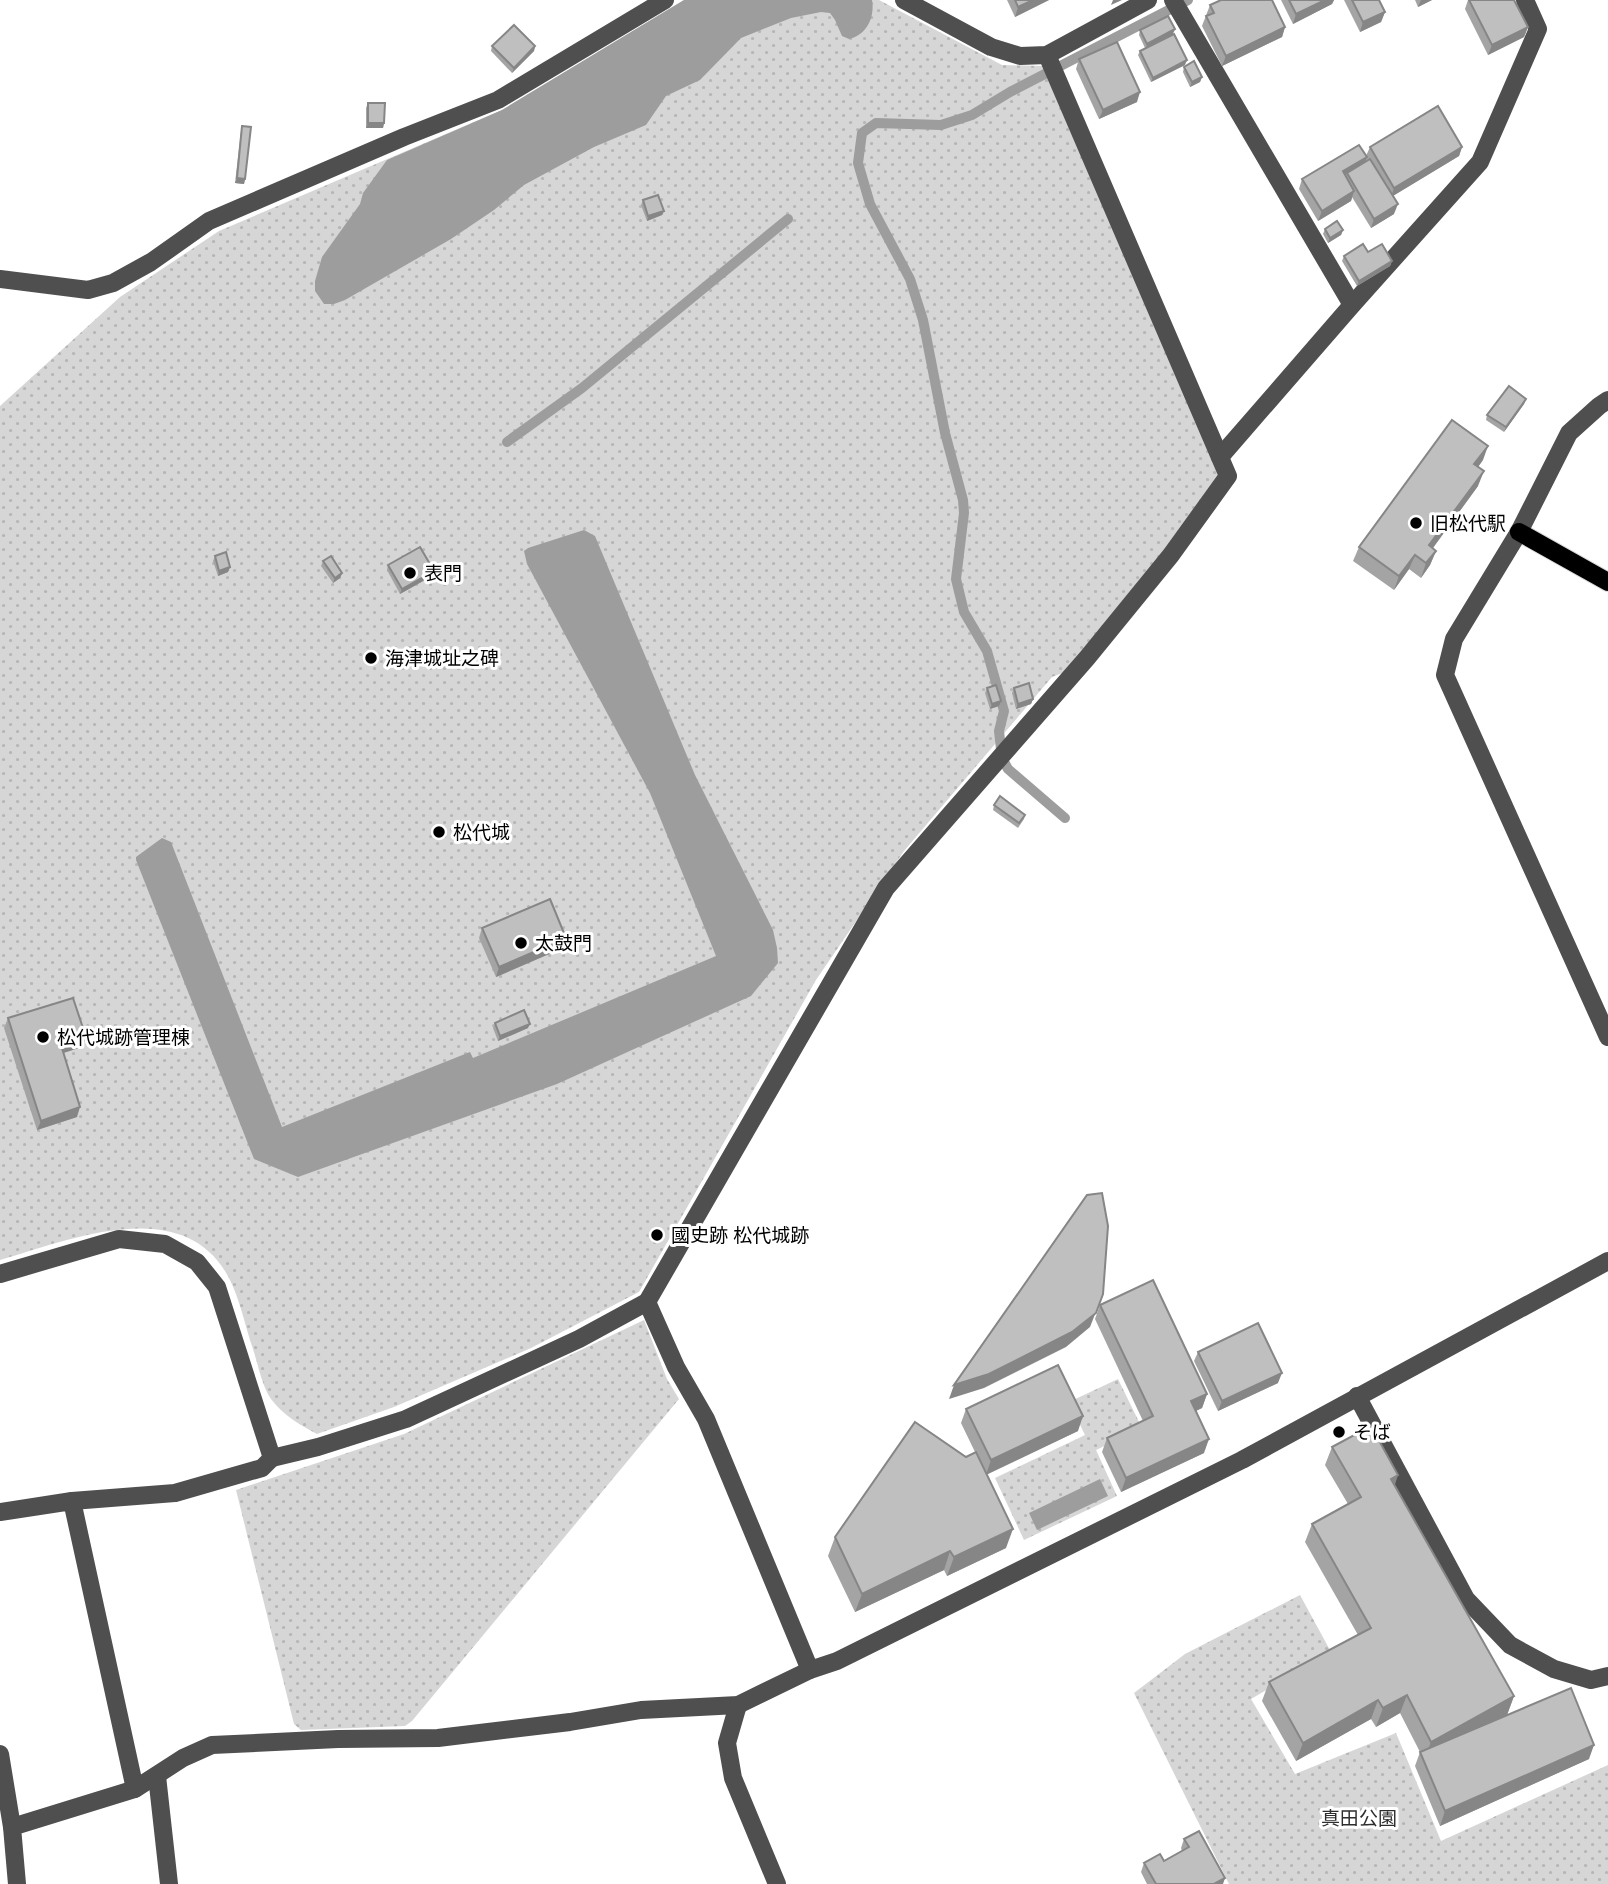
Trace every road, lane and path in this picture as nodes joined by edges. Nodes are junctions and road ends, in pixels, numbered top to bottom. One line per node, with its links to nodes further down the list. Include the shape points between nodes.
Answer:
1 (665, 0): 7 (street, via 499,100 209,221 113,283 88,290)
2 (904, 0): 6 (street, via 991,47 1020,56)
3 (1148, 0): 6 (street)
4 (1173, 0): 8 (street)
5 (1525, 0): 8 (street, via 1538,29 1480,162)
6 (1047, 55): 10 (street)
7 (0, 279)
8 (1352, 305): 10 (street)
9 (1608, 400): 11 (street, via 1569,433)
10 (1220, 457): 16 (street, via 1228,476 1171,555 886,888)
11 (1518, 531): 12 (main road); 13 (street, via 1454,639 1446,675)
12 (1608, 582)
13 (1608, 1037)
14 (1607, 1263): 17 (street)
15 (0, 1274): 18 (street, via 119,1239 165,1244 197,1262 217,1287)
16 (647, 1302): 18 (street, via 579,1339 406,1419); 21 (street, via 706,1419)
17 (1357, 1396): 21 (street, via 1242,1460 837,1661); 22 (street, via 1465,1600 1521,1651 1555,1669 1591,1680)
18 (272, 1458): 19 (street, via 262,1468 175,1493)
19 (72, 1501): 20 (street); 26 (street)
20 (0, 1512)
21 (810, 1670): 23 (street)
22 (1608, 1676)
23 (738, 1705): 25 (street, via 641,1710 438,1738 212,1745); 30 (street, via 727,1743 733,1778)
24 (0, 1754): 27 (street)
25 (157, 1776): 26 (street); 29 (street)
26 (135, 1789): 27 (street)
27 (12, 1827): 28 (street)
28 (17, 1884)
29 (169, 1884)
30 (777, 1884)

